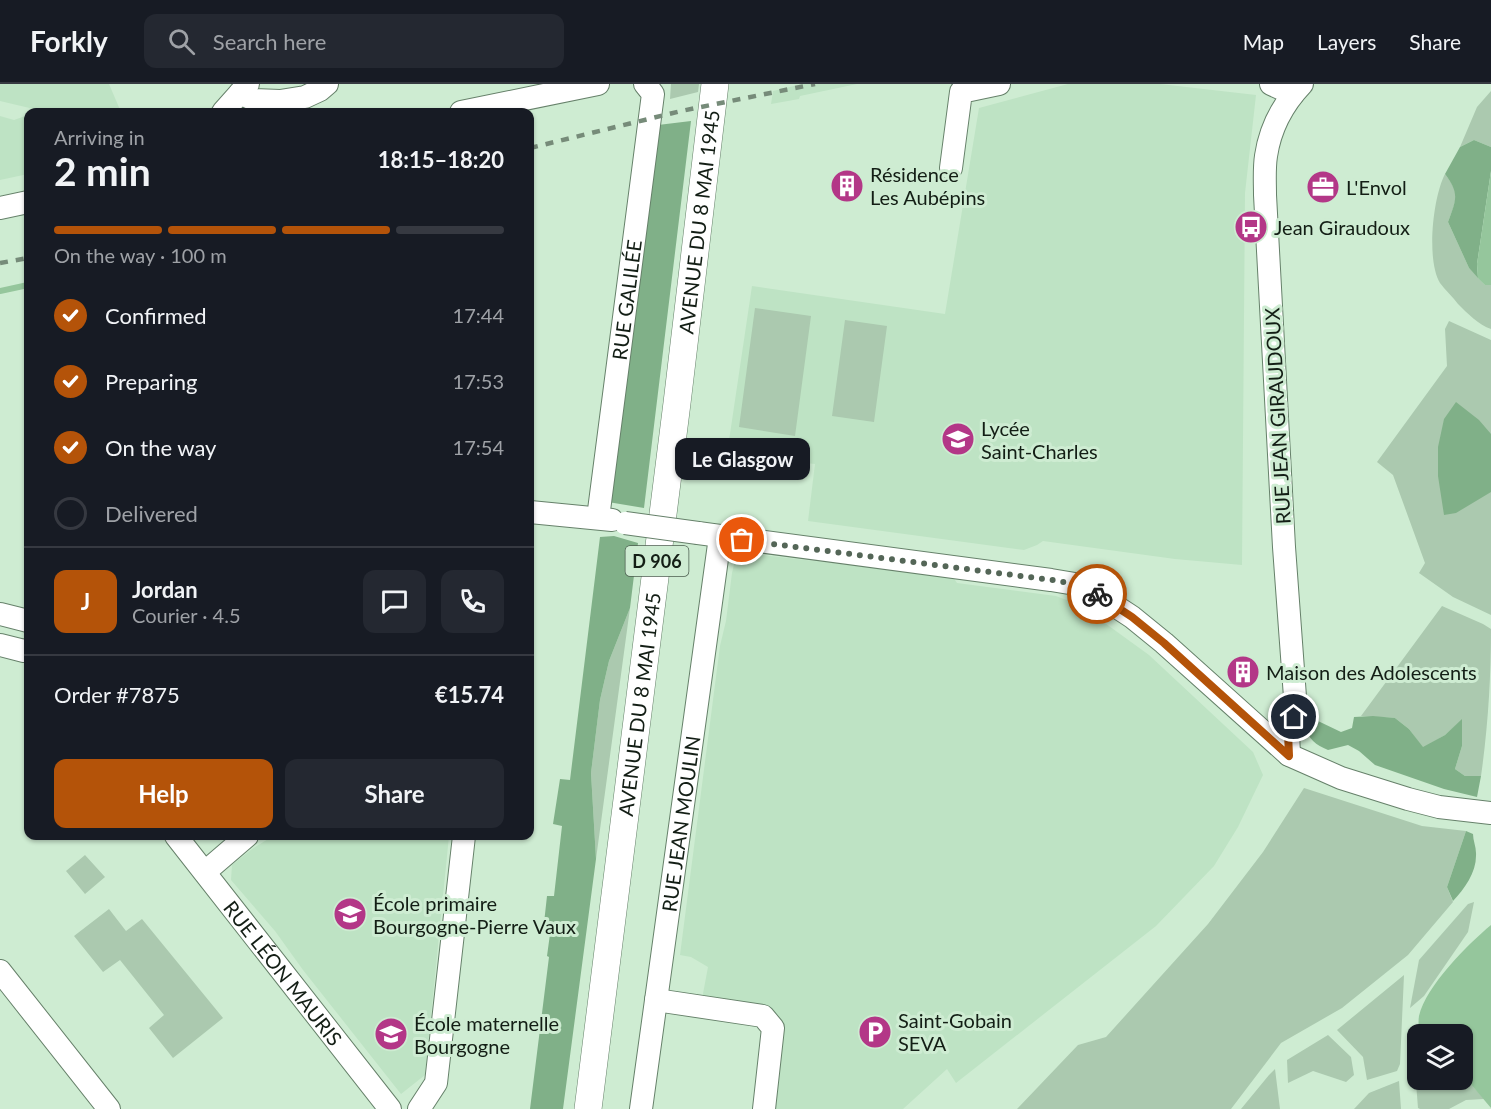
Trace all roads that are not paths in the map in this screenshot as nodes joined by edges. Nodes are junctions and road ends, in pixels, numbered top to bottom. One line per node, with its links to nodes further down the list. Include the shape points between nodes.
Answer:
1 (327, 84): 7 (street, via 305,97 280,101 254,100)
2 (598, 84): 8 (street)
3 (645, 84): 16 (street, RUE GALILÉE, via 653,94)
4 (715, 84): 30 (main road, AVENUE DU 8 MAI 1945 / D 906)
5 (999, 84): 12 (street, via 962,92)
6 (1271, 84): 9 (street)
7 (244, 88): 10 (street)
8 (558, 88): 11 (street)
9 (1297, 89): 22 (street, RUE JEAN GIRAUDOUX, via 1270,135 1265,157 1295,697 1288,733)
10 (226, 108)
11 (477, 108)
12 (951, 168)
13 (24, 203): 14 (street)
14 (0, 208)
15 (534, 512): 16 (street)
16 (598, 518): 17 (street, bridge)
17 (720, 537): 22 (street, via 1081,585 1164,643); 29 (street, RUE JEAN MOULIN)
18 (0, 614): 19 (street)
19 (24, 620)
20 (0, 645): 21 (street)
21 (24, 651)
22 (1289, 756): 23 (street, via 1341,778 1408,799)
23 (1491, 813)
24 (179, 840): 27 (street, RUE LÉON MAURIS)
25 (242, 840): 27 (street)
26 (464, 840): 33 (street, via 436,1083)
27 (205, 872): 32 (street, RUE LÉON MAURIS)
28 (0, 970): 31 (street)
29 (656, 1000): 36 (street, RUE JEAN MOULIN); 37 (street, via 763,1016 773,1028)
30 (593, 1066): 34 (main road); 35 (main road, AVENUE DU 8 MAI 1945 / D 906)
31 (109, 1109)
32 (390, 1109)
33 (419, 1109)
34 (578, 1109)
35 (588, 1109)
36 (641, 1109)
37 (764, 1109)

